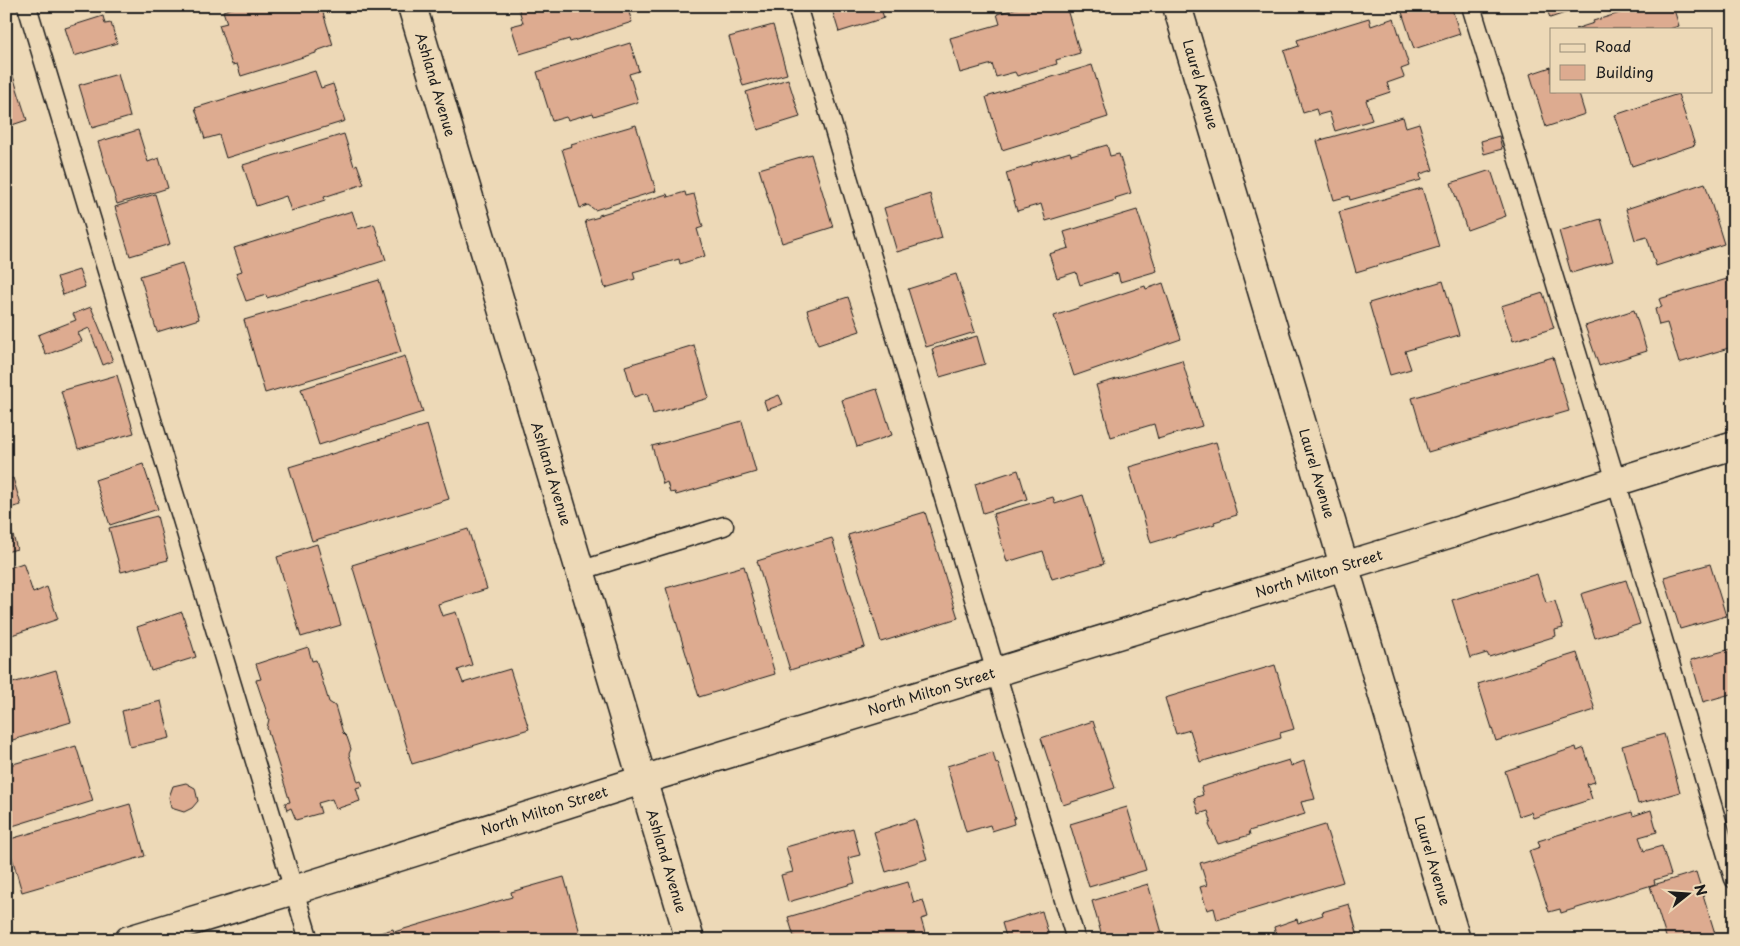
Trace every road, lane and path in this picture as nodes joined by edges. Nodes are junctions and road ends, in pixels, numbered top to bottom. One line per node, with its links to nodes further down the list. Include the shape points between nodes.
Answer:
1 (27, 6): 14 (lane)
2 (412, 6): 10 (street, Ashland Avenue)
3 (797, 6): 11 (lane)
4 (1177, 6): 9 (street, Laurel Avenue)
5 (1471, 6): 7 (lane)
6 (1734, 445): 7 (street, North Milton Street)
7 (1616, 481): 9 (street, North Milton Street); 13 (lane)
8 (724, 526): 10 (lane)
9 (1344, 566): 11 (street, North Milton Street); 19 (street, Laurel Avenue)
10 (579, 572): 12 (street, Ashland Avenue)
11 (995, 673): 12 (street, North Milton Street); 18 (lane)
12 (642, 780): 14 (street, North Milton Street); 17 (street, Ashland Avenue)
13 (1734, 879)
14 (294, 890): 15 (street, North Milton Street); 16 (lane)
15 (129, 940)
16 (309, 940)
17 (690, 940)
18 (1076, 940)
19 (1456, 940)

